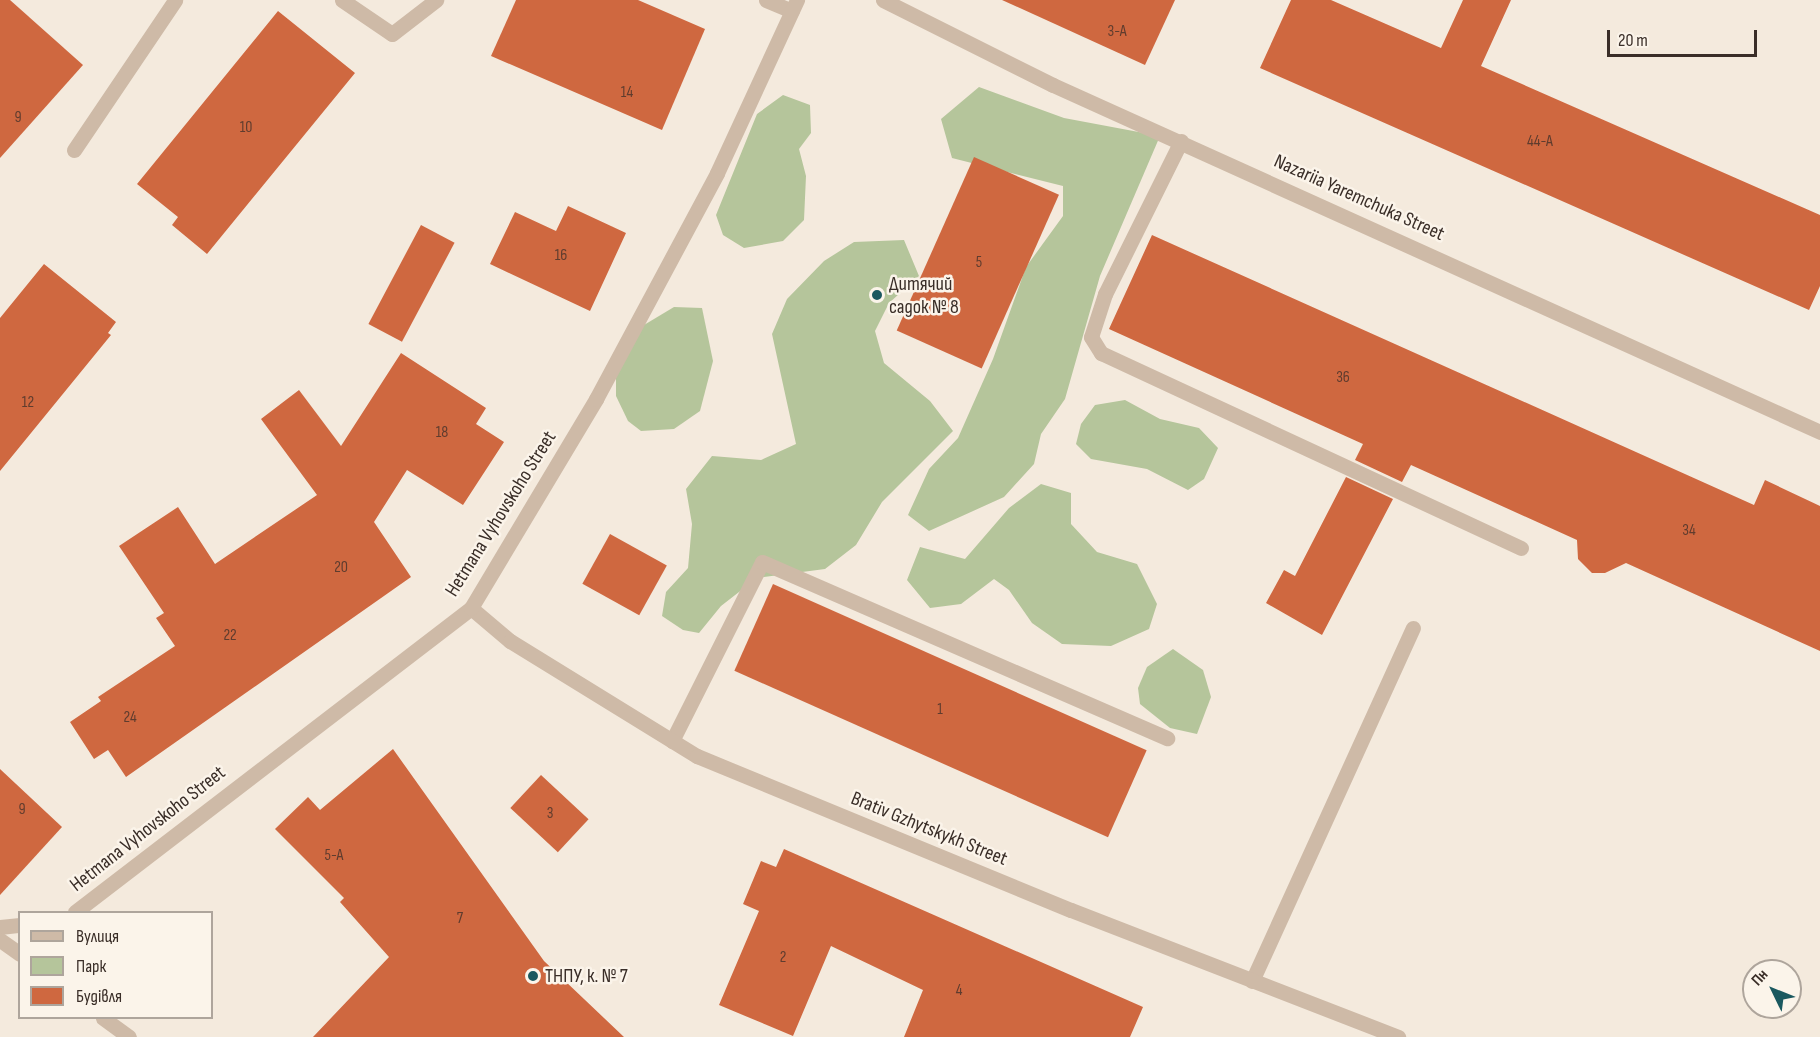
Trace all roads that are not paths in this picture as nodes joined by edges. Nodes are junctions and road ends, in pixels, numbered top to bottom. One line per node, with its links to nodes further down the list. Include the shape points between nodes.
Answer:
1 (175, 0): 8 (street)
2 (342, 0): 3 (street, via 392,34)
3 (436, 0)
4 (766, 0): 6 (street)
5 (883, 0): 7 (street, Nazariia Yaremchuka Street)
6 (794, 5): 11 (street, Hetmana Vyhovskoho Street, via 717,173 596,399)
7 (1181, 141): 9 (street, Nazariia Yaremchuka Street); 10 (street, via 1104,294 1091,337 1101,353)
8 (74, 150)
9 (1820, 432)
10 (1521, 548)
11 (471, 608): 14 (street, Brativ Gzhytskykh Street, via 510,641); 15 (street, Hetmana Vyhovskoho Street)
12 (1413, 628): 20 (street)
13 (1167, 738): 14 (street, via 762,562)
14 (672, 741): 20 (street, Brativ Gzhytskykh Street, via 719,765)
15 (76, 911)
16 (18, 924): 17 (street)
17 (0, 927)
18 (0, 940): 19 (street)
19 (18, 953)
20 (1252, 981): 23 (street, Brativ Gzhytskykh Street)
21 (106, 1019): 22 (street)
22 (129, 1037)
23 (1398, 1037)

